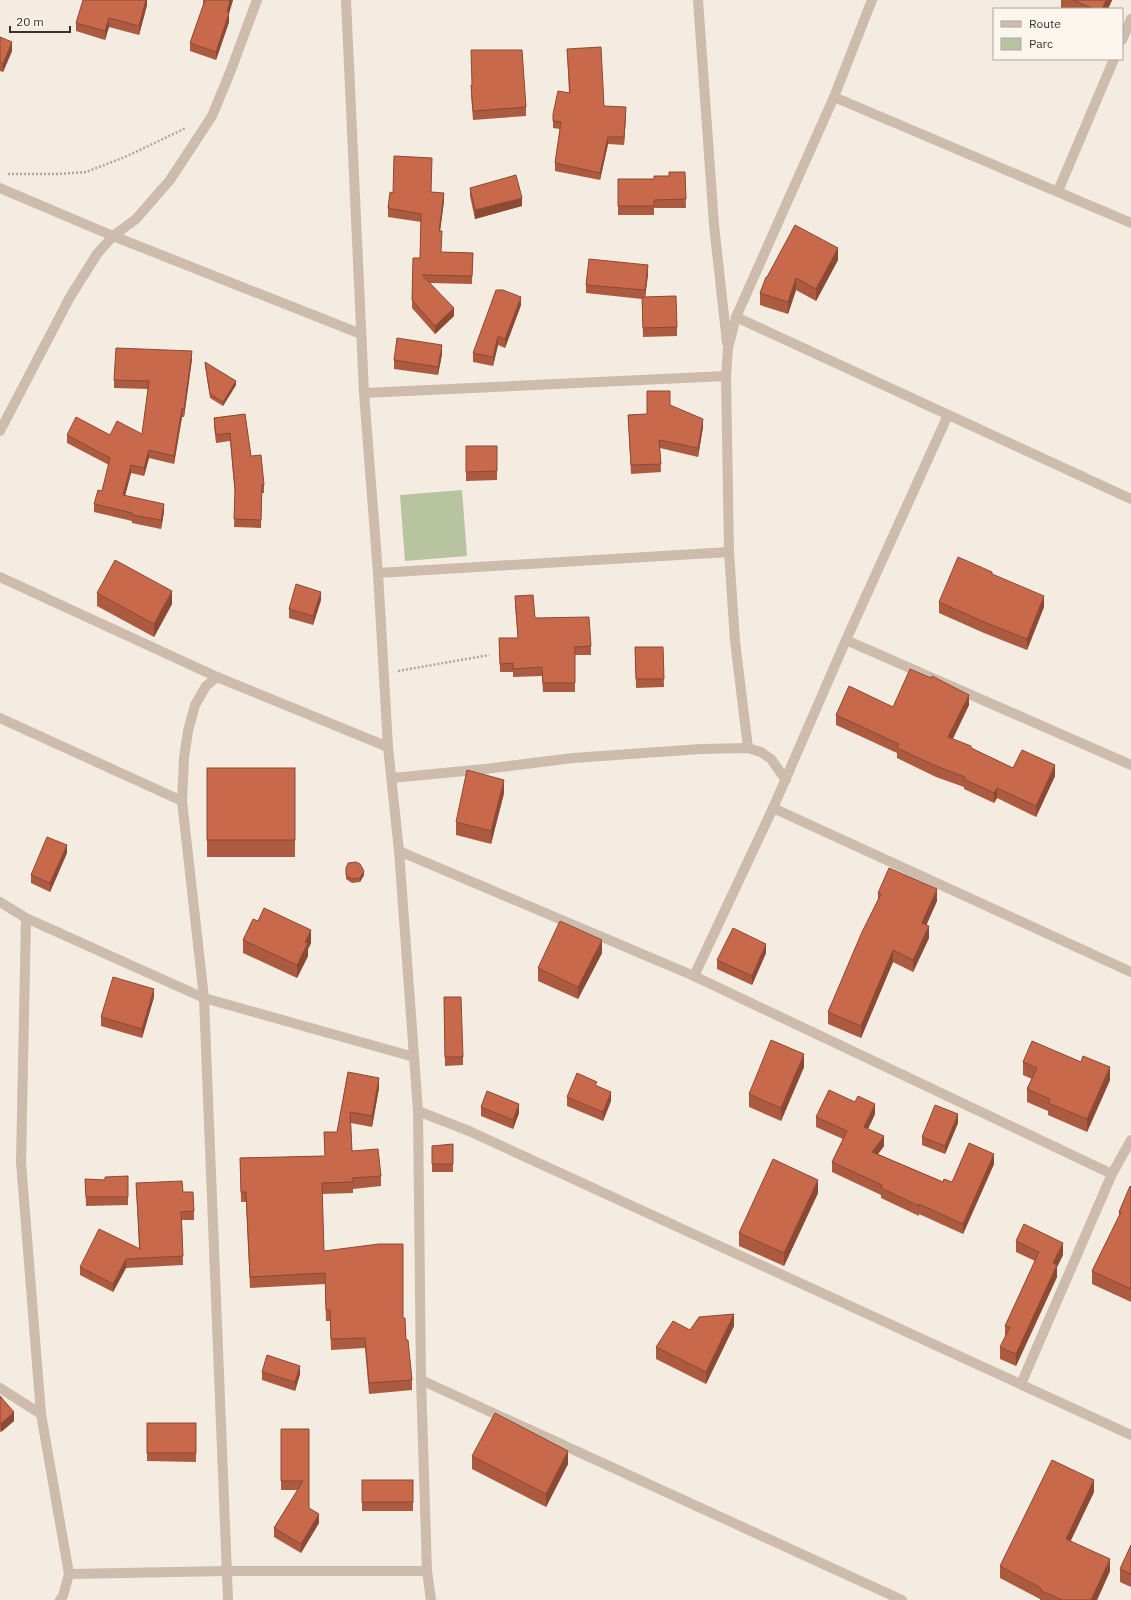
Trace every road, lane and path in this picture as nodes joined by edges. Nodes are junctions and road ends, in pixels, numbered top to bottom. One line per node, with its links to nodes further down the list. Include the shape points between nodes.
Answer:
1 (257, 0): 9 (street)
2 (346, 0): 16 (street)
3 (698, 0): 17 (street, via 714,225)
4 (872, 0): 8 (street)
5 (1131, 19): 6 (street)
6 (1123, 38)
7 (1114, 60): 12 (street)
8 (834, 97): 12 (street); 15 (street)
9 (212, 116): 10 (path, via 125,157 86,172); 14 (street, via 170,180 136,218)
10 (5, 174)
11 (0, 188): 14 (street)
12 (1058, 191): 13 (street)
13 (1131, 223)
14 (113, 236): 16 (street); 21 (street, via 97,254 70,298)
15 (736, 317): 17 (street); 20 (street)
16 (361, 334): 19 (street)
17 (728, 348): 18 (street)
18 (726, 376): 19 (street); 23 (street)
19 (364, 393): 24 (street)
20 (948, 415): 22 (street); 26 (street)
21 (0, 431)
22 (1131, 499)
23 (729, 552): 24 (street); 32 (street, via 735,641)
24 (378, 573): 28 (street)
25 (0, 577): 29 (street)
26 (846, 640): 33 (street); 35 (street)
27 (489, 655): 28 (path)
28 (384, 673): 31 (street)
29 (217, 677): 31 (street); 36 (street, via 206,686 195,705 184,758)
30 (0, 718): 36 (street)
31 (388, 747): 34 (street)
32 (748, 748): 34 (street, via 573,758); 35 (street, via 761,752 771,759)
33 (1131, 765)
34 (392, 778): 38 (street)
35 (786, 780): 37 (street)
36 (182, 801): 43 (street)
37 (773, 808): 41 (street); 42 (street)
38 (399, 851): 42 (street); 44 (street)
39 (0, 902): 40 (street)
40 (26, 918): 43 (street); 51 (street, via 21,1162)
41 (1131, 972)
42 (694, 976): 47 (street)
43 (204, 998): 44 (street); 53 (street)
44 (414, 1057): 45 (street)
45 (418, 1111): 48 (street); 49 (street, via 469,1131)
46 (1131, 1140): 47 (street)
47 (1112, 1174): 49 (street)
48 (421, 1380): 54 (street); 59 (street)
49 (1020, 1384): 52 (street)
50 (0, 1388): 51 (street)
51 (41, 1414): 55 (street)
52 (1131, 1435)
53 (226, 1571): 54 (street); 55 (street); 57 (street)
54 (427, 1571): 58 (street)
55 (69, 1574): 56 (street)
56 (60, 1600)
57 (228, 1600)
58 (432, 1600)
59 (902, 1600)

